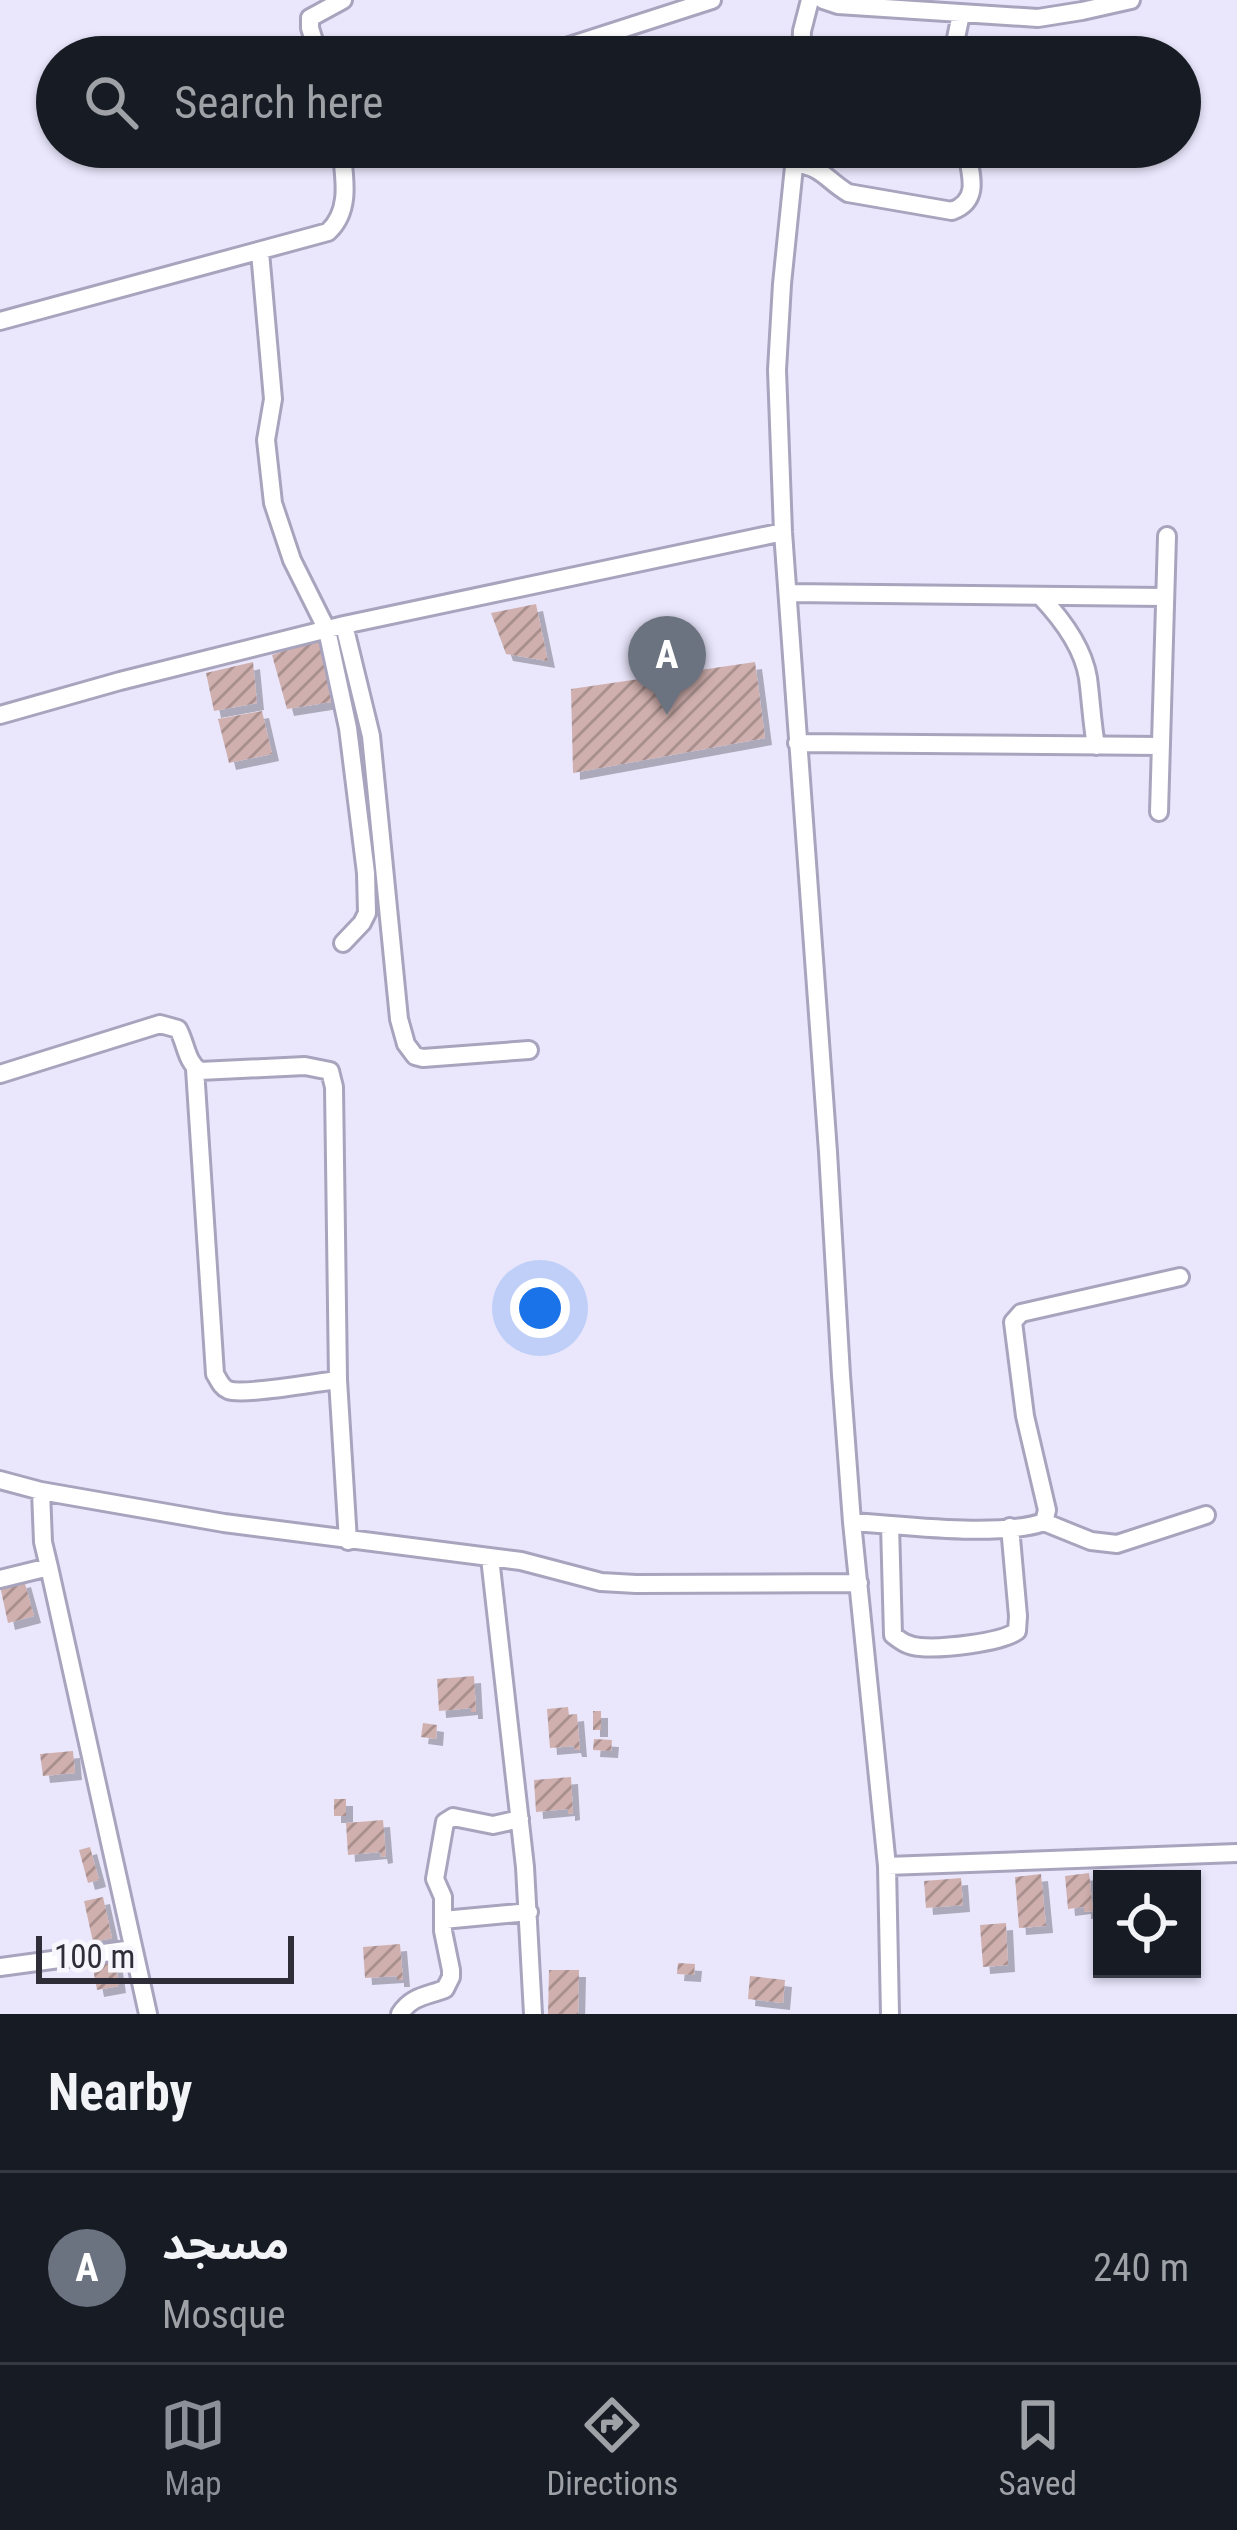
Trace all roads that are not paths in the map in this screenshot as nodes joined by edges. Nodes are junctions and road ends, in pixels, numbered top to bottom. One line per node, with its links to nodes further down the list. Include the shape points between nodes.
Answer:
1 (343, 0): 7 (street, via 310,18)
2 (712, 0): 8 (street)
3 (810, 0): 9 (street)
4 (823, 0): 6 (street)
5 (1131, 0): 6 (street, via 1038,18)
6 (961, 14): 10 (street)
7 (312, 36)
8 (600, 36)
9 (802, 36)
10 (956, 36)
11 (343, 168): 15 (street, via 338,223)
12 (794, 168): 17 (street, via 777,370)
13 (819, 168): 14 (street, via 848,193 952,211 970,199)
14 (969, 168)
15 (260, 252): 16 (street); 22 (street, via 273,503 292,560)
16 (0, 321)
17 (784, 532): 19 (street); 22 (street)
18 (1167, 536): 21 (street)
19 (788, 593): 20 (street); 24 (street)
20 (1040, 596): 21 (street); 25 (street, via 1080,652)
21 (1165, 597): 26 (street)
22 (336, 628): 23 (street); 28 (street, via 368,902); 29 (street, via 371,736 406,1044 423,1058)
23 (0, 715)
24 (797, 743): 25 (street); 37 (street)
25 (1096, 746): 26 (street)
26 (1161, 746): 27 (street)
27 (1160, 812)
28 (343, 943)
29 (529, 1049)
30 (195, 1069): 31 (street, via 178,1029 160,1024); 33 (street, via 215,1375 228,1390 244,1391); 33 (street, via 317,1066 332,1075)
31 (0, 1074)
32 (1180, 1277): 38 (street, via 1021,1313 1013,1322)
33 (338, 1380): 41 (street)
34 (0, 1480): 35 (street)
35 (41, 1491): 41 (street); 43 (street)
36 (1205, 1515): 38 (street, via 1117,1544)
37 (852, 1522): 39 (street); 45 (street)
38 (1044, 1522): 40 (street)
39 (890, 1525): 40 (street); 40 (street, via 893,1635 921,1648 1006,1640 1017,1631)
40 (1010, 1527)
41 (348, 1541): 42 (street)
42 (490, 1558): 45 (street, via 636,1585); 46 (street)
43 (49, 1567): 44 (street); 51 (street)
44 (0, 1580)
45 (860, 1583): 48 (street)
46 (520, 1819): 49 (street); 50 (street, via 445,1822 435,1879)
47 (1237, 1853): 48 (street)
48 (887, 1866): 56 (street)
49 (529, 1912): 50 (street); 55 (street)
50 (443, 1920): 54 (street, via 448,1984)
51 (134, 1949): 52 (street); 53 (street)
52 (0, 1967)
53 (148, 2014)
54 (400, 2014)
55 (533, 2014)
56 (890, 2014)

